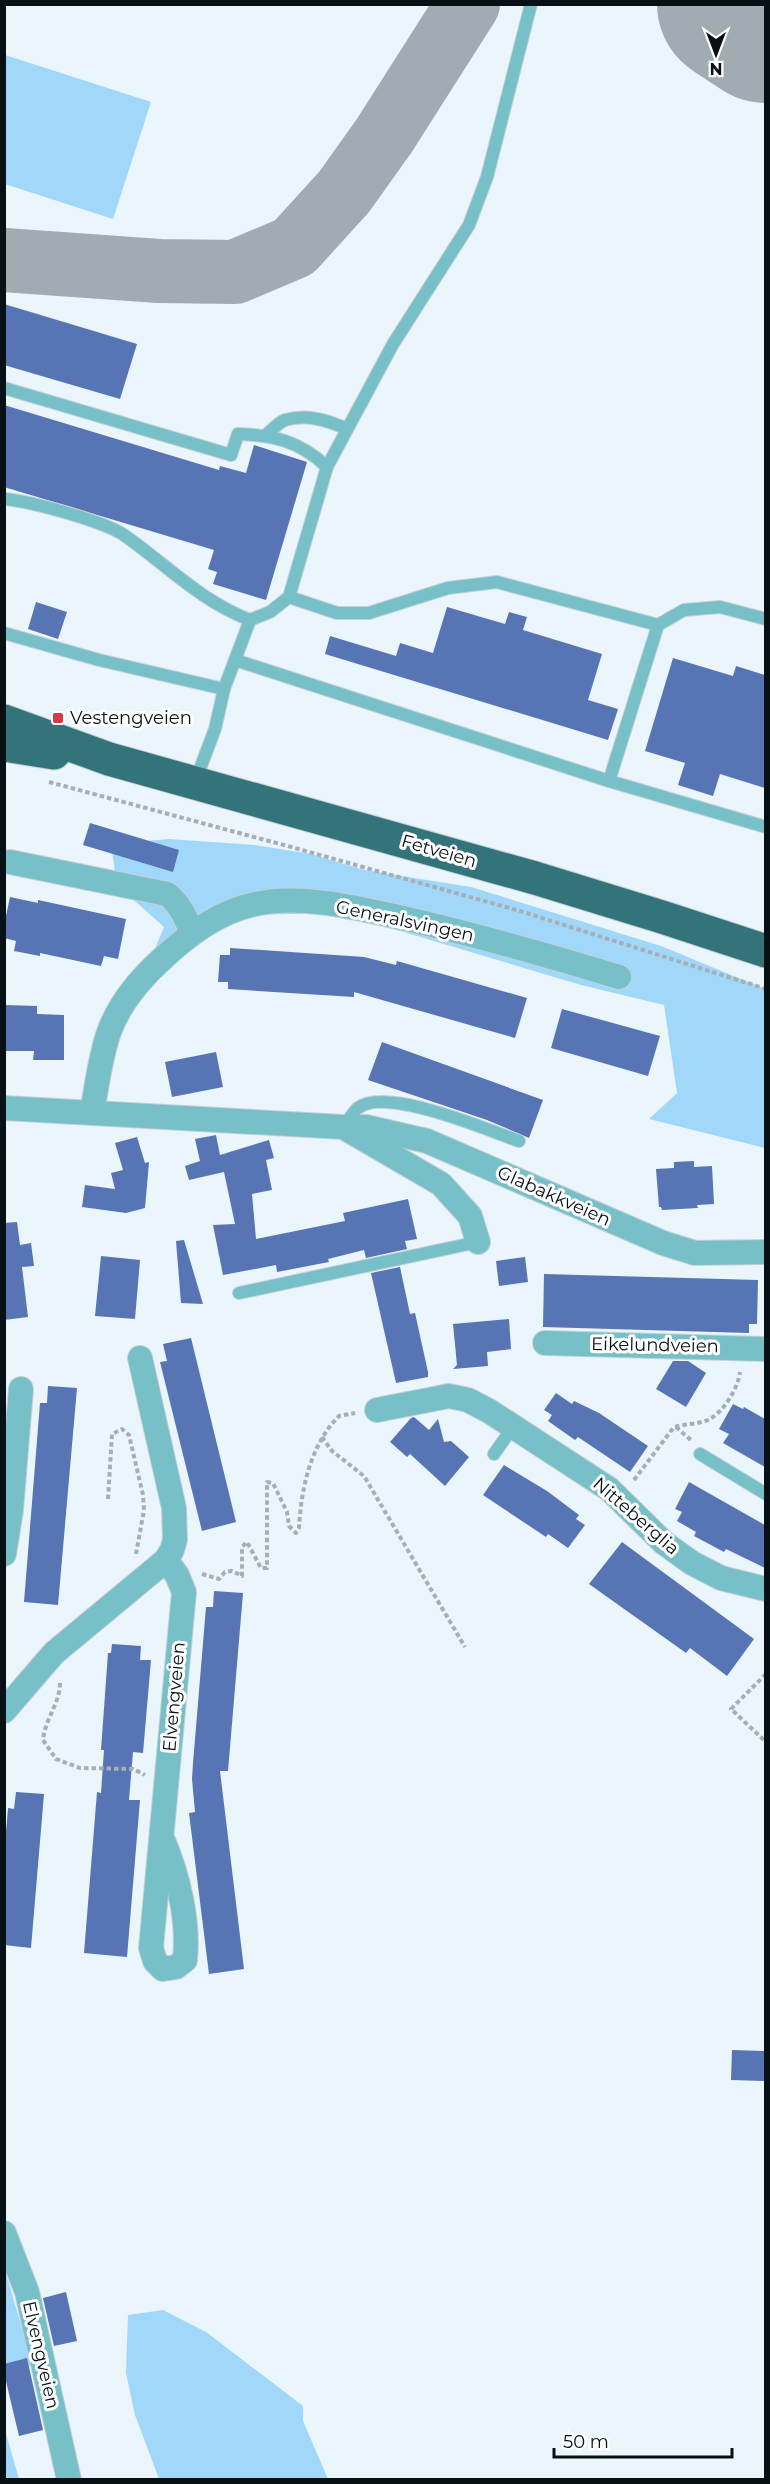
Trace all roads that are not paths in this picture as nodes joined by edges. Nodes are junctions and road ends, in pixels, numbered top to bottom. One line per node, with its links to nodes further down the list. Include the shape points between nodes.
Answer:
1 (531, 4): 3 (lane, via 487,177 469,225 393,344)
2 (4, 388): 4 (lane, via 231,455 238,435)
3 (347, 429): 4 (lane, via 327,420 308,418 284,421); 5 (lane)
4 (266, 435): 5 (lane, via 310,451)
5 (327, 467): 7 (lane)
6 (4, 499): 9 (lane, via 83,519 122,534 190,588)
7 (289, 597): 9 (lane, via 270,612); 10 (lane, via 337,613 369,613 448,588 497,582)
8 (765, 619): 10 (lane, via 720,607 684,610)
9 (250, 620): 12 (lane)
10 (658, 625): 17 (lane)
11 (4, 633): 13 (lane)
12 (235, 660): 13 (lane); 17 (lane)
13 (224, 689): 18 (lane, via 215,729)
14 (4, 721): 16 (highway, Fetveien)
15 (4, 745): 16 (highway, Fetveien)
16 (109, 759): 18 (highway, Fetveien)
17 (609, 781): 19 (lane)
18 (195, 783): 22 (highway, Fetveien, via 535,878)
19 (765, 827)
20 (10, 861): 21 (street, via 167,894 180,906)
21 (192, 933): 23 (street, Generalsvingen, via 220,915 256,904 312,902 437,926); 25 (street, Generalsvingen, via 156,965 119,1010 103,1054)
22 (765, 951)
23 (619, 977)
24 (4, 1108): 25 (street, Glabakkveien)
25 (92, 1112): 26 (street, Glabakkveien)
26 (344, 1127): 27 (lane, Glabakkveien, via 358,1108 375,1101 407,1103); 28 (street, Glabakkveien, via 441,1184 470,1216); 29 (street, Glabakkveien, via 366,1127 427,1141 663,1243 695,1253)
27 (519, 1142)
28 (478, 1242): 30 (lane, Glabakkveien)
29 (765, 1252)
30 (239, 1293)
31 (545, 1343): 32 (street, Eikelundveien)
32 (765, 1348)
33 (140, 1358): 41 (street, Elvengveien, via 174,1508)
34 (21, 1389): 40 (street)
35 (377, 1410): 36 (street, Nitteberglia, via 449,1396 468,1400)
36 (513, 1427): 37 (lane); 42 (street, Nitteberglia, via 609,1489 664,1544 692,1563 721,1578)
37 (494, 1454)
38 (700, 1454): 39 (lane)
39 (765, 1494)
40 (4, 1554)
41 (171, 1567): 43 (street, via 51,1657); 44 (street, Elvengveien, via 183,1592)
42 (765, 1588)
43 (4, 1711)
44 (163, 1840)
45 (4, 2233): 46 (street, Elvengveien, via 27,2292)
46 (69, 2480)

